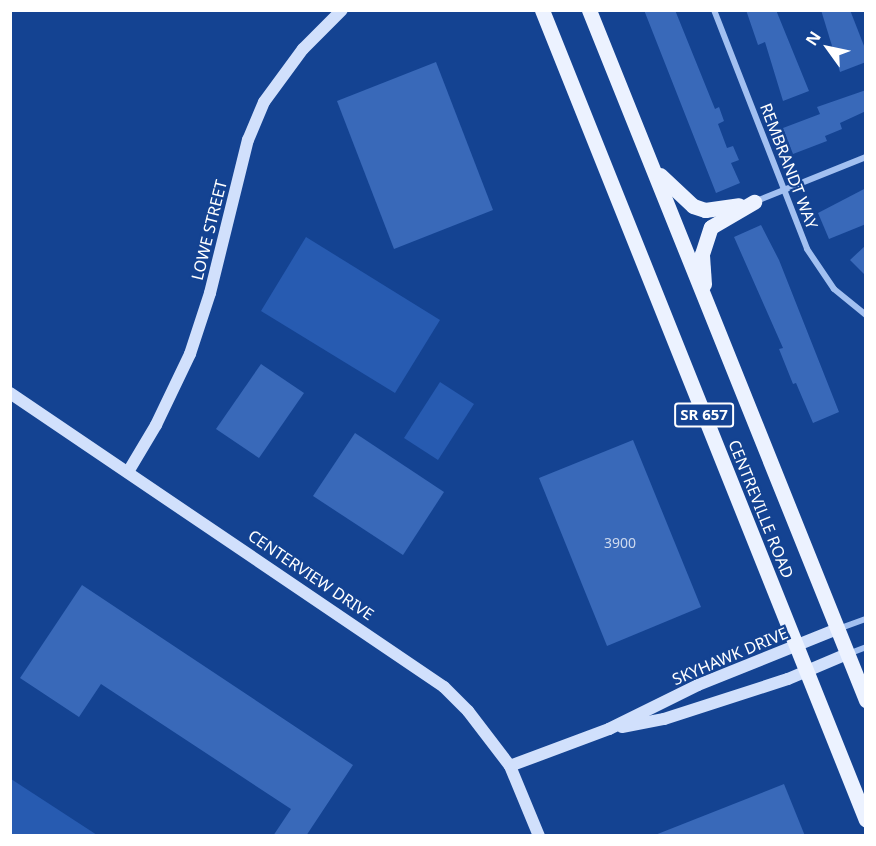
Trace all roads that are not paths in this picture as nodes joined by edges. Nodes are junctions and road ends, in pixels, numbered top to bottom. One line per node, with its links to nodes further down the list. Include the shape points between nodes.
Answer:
1 (342, 10): 12 (street, LOWE STREET, via 303,49 264,102 248,140 210,293 190,354)
2 (542, 10): 15 (main road, CENTREVILLE ROAD / SR 657)
3 (589, 10): 6 (main road, CENTREVILLE ROAD / SR 657)
4 (714, 10): 7 (street, REMBRANDT WAY)
5 (866, 157): 7 (street)
6 (652, 167): 8 (main road, via 693,206 719,209); 9 (main road, CENTREVILLE ROAD / SR 657)
7 (784, 190): 8 (street); 10 (street, REMBRANDT WAY, via 820,271 834,290)
8 (754, 202): 9 (main road, via 720,221 705,238 702,269)
9 (706, 303): 14 (main road, CENTREVILLE ROAD / SR 657)
10 (866, 315)
11 (10, 393): 12 (street, CENTERVIEW DRIVE)
12 (128, 472): 21 (street, CENTERVIEW DRIVE, via 418,666 468,711)
13 (866, 619): 14 (street, SKYHAWK DRIVE)
14 (837, 629): 15 (street, SKYHAWK DRIVE); 17 (main road, CENTREVILLE ROAD / SR 657)
15 (796, 646): 18 (main road, CENTREVILLE ROAD / SR 657); 20 (street, SKYHAWK DRIVE, via 698,685)
16 (866, 647): 17 (street, SKYHAWK DRIVE)
17 (847, 654): 18 (street, SKYHAWK DRIVE); 19 (main road, CENTREVILLE ROAD / SR 657)
18 (806, 672): 20 (street, SKYHAWK DRIVE, via 664,719); 22 (main road, CENTREVILLE ROAD / SR 657)
19 (866, 700)
20 (609, 729): 21 (street, SKYHAWK DRIVE)
21 (510, 766): 23 (street, CENTERVIEW DRIVE)
22 (866, 820)
23 (538, 836)

